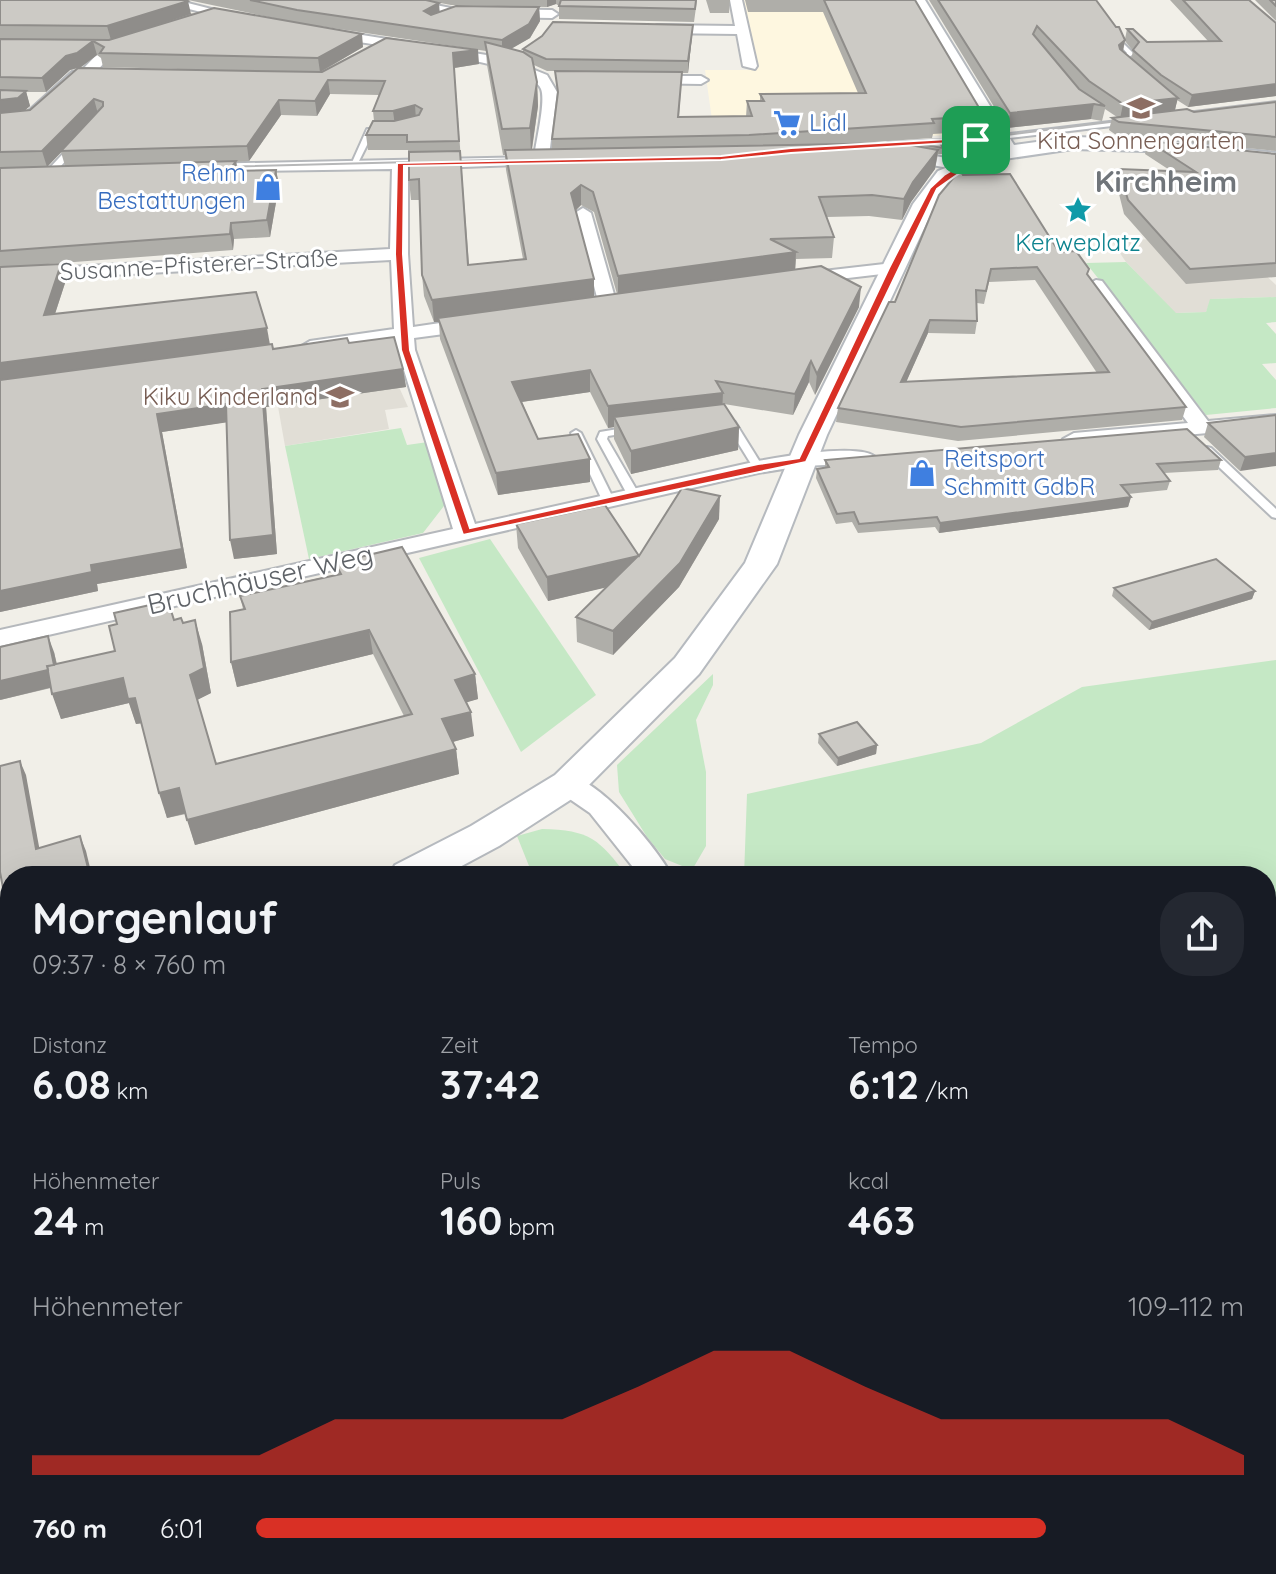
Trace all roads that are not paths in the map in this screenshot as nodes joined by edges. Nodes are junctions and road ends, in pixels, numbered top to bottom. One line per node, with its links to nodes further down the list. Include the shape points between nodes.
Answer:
1 (159, 0): 6 (street)
2 (392, 0): 7 (street)
3 (558, 0): 8 (street)
4 (736, 0): 14 (street)
5 (917, 0): 37 (street)
6 (218, 13): 10 (street); 11 (street)
7 (460, 13): 8 (street); 9 (lane)
8 (552, 14): 12 (street, via 548,26)
9 (445, 19)
10 (258, 21)
11 (192, 22)
12 (563, 27)
13 (640, 29): 14 (street)
14 (743, 30): 22 (street)
15 (314, 32): 17 (street)
16 (1121, 43): 23 (lane, via 1131,56 1121,60)
17 (386, 44): 20 (street); 21 (street)
18 (88, 47): 24 (street, via 120,46)
19 (525, 51): 21 (street)
20 (361, 58)
21 (505, 62): 41 (street, via 550,78 549,161)
22 (750, 66)
23 (1131, 69)
24 (86, 74): 25 (street); 29 (street, via 77,75)
25 (102, 74)
26 (629, 80): 27 (street)
27 (701, 80)
28 (25, 99): 29 (street)
29 (51, 99): 31 (street, via 27,120)
30 (1102, 114): 33 (lane)
31 (0, 121)
32 (1131, 121): 33 (lane)
33 (1116, 123): 37 (lane)
34 (1203, 128): 39 (street)
35 (395, 131): 42 (lane, via 370,131)
36 (80, 141): 46 (lane)
37 (1002, 141): 38 (lane); 39 (street, via 1100,142); 44 (street)
38 (877, 153): 44 (street)
39 (1238, 155): 40 (street)
40 (1276, 159)
41 (400, 164): 42 (street); 48 (street)
42 (353, 165): 43 (street)
43 (183, 170)
44 (955, 171): 49 (street, via 924,204)
45 (78, 174): 46 (street)
46 (42, 175)
47 (583, 213): 53 (street)
48 (399, 254): 50 (street, Susanne-Pfisterer-Straße); 55 (street)
49 (893, 268): 51 (street); 64 (street)
50 (0, 276)
51 (781, 281)
52 (1096, 285): 60 (street)
53 (608, 305)
54 (498, 321): 55 (street)
55 (404, 334): 56 (street); 69 (street)
56 (295, 349)
57 (719, 419): 65 (lane, via 730,422)
58 (1276, 421): 60 (street)
59 (644, 428): 66 (lane, via 604,434 602,439)
60 (1193, 428): 62 (street); 68 (lane)
61 (576, 433): 67 (lane)
62 (1047, 441)
63 (881, 457): 64 (street, Bruchhäuser Weg)
64 (802, 460): 65 (street, Bruchhäuser Weg); 71 (street, via 761,564 732,606 687,666)
65 (758, 467): 66 (street, Bruchhäuser Weg)
66 (633, 494): 67 (street, Bruchhäuser Weg)
67 (608, 500): 69 (street, Bruchhäuser Weg)
68 (1276, 515)
69 (466, 532): 70 (street, Bruchhäuser Weg)
70 (0, 638)
71 (568, 784): 72 (street); 73 (street, via 600,806)
72 (428, 866)
73 (649, 866)

